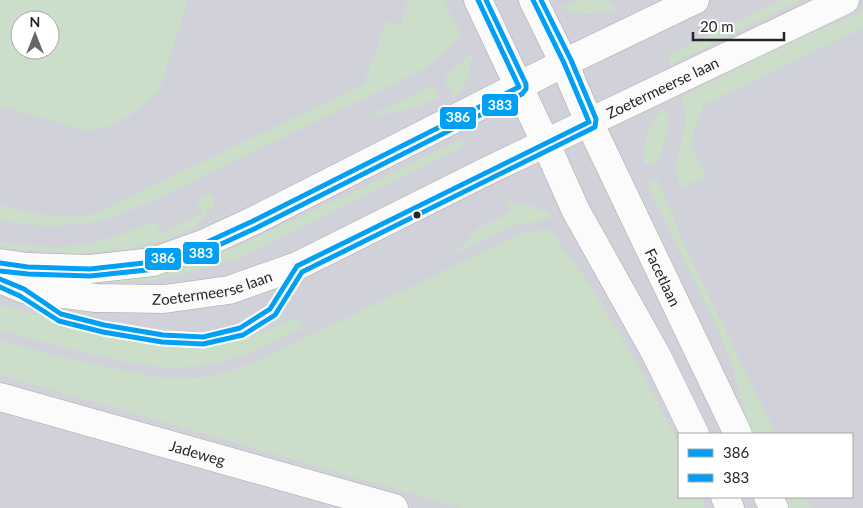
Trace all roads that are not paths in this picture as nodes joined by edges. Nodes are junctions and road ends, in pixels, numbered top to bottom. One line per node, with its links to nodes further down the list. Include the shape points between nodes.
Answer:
1 (478, 0): 6 (street)
2 (533, 0): 5 (street, Facetlaan)
3 (695, 0): 5 (street)
4 (845, 0): 7 (street, Zoetermeerse laan)
5 (564, 64): 6 (street); 7 (street, Facetlaan)
6 (519, 87): 8 (street); 9 (street, via 253,221 153,262 90,269)
7 (589, 122): 8 (street, Zoetermeerse laan); 13 (street, Facetlaan)
8 (546, 144): 10 (street, Zoetermeerse laan, via 297,266 229,290 164,299 96,298 24,289); 12 (street, via 576,211 657,356)
9 (0, 263)
10 (0, 279)
11 (0, 397): 14 (street, Jadeweg)
12 (695, 433)
13 (738, 433)
14 (394, 508)

